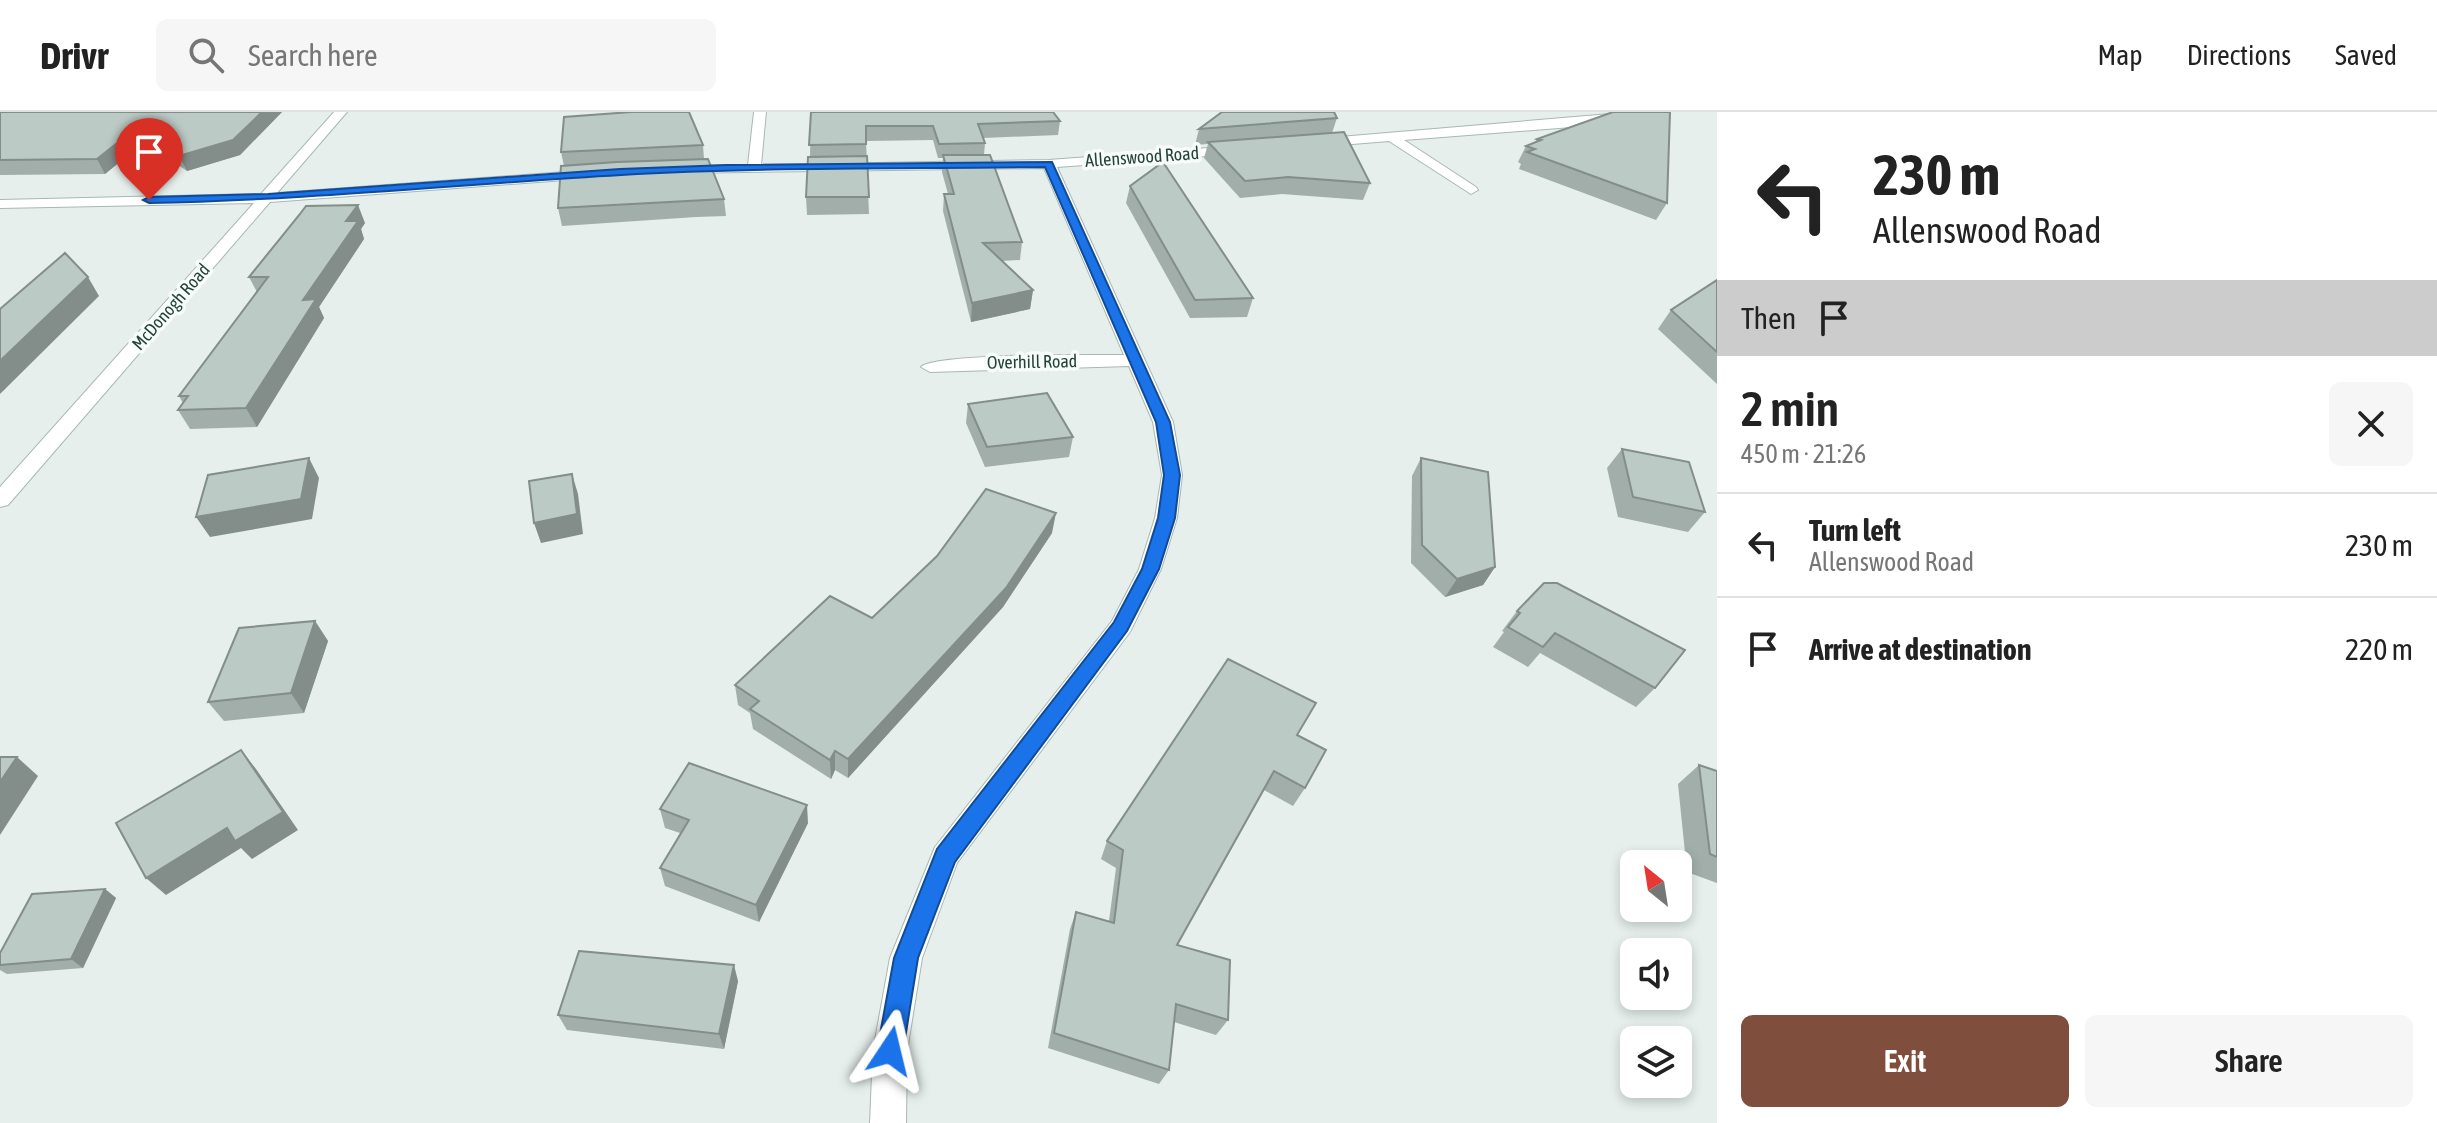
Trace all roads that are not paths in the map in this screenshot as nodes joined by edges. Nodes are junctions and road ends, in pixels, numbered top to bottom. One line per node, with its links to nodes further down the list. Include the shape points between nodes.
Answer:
1 (341, 112): 12 (street, McDonogh Road)
2 (760, 112): 8 (street)
3 (1660, 112): 4 (street)
4 (1391, 137): 5 (street); 11 (street)
5 (1298, 145)
6 (1253, 149): 7 (street, Allenswood Road)
7 (1049, 164): 8 (street, Allenswood Road); 14 (street)
8 (754, 167): 9 (street, Allenswood Road)
9 (665, 170)
10 (605, 173): 12 (street)
11 (1471, 190)
12 (268, 198): 13 (street); 16 (street, McDonogh Road)
13 (0, 204)
14 (1135, 360): 15 (street, Overhill Road); 17 (street, via 1163,422 1172,475 1150,569 1121,626 945,856 906,958 890,1051)
15 (930, 367)
16 (0, 500)
17 (888, 1123)

